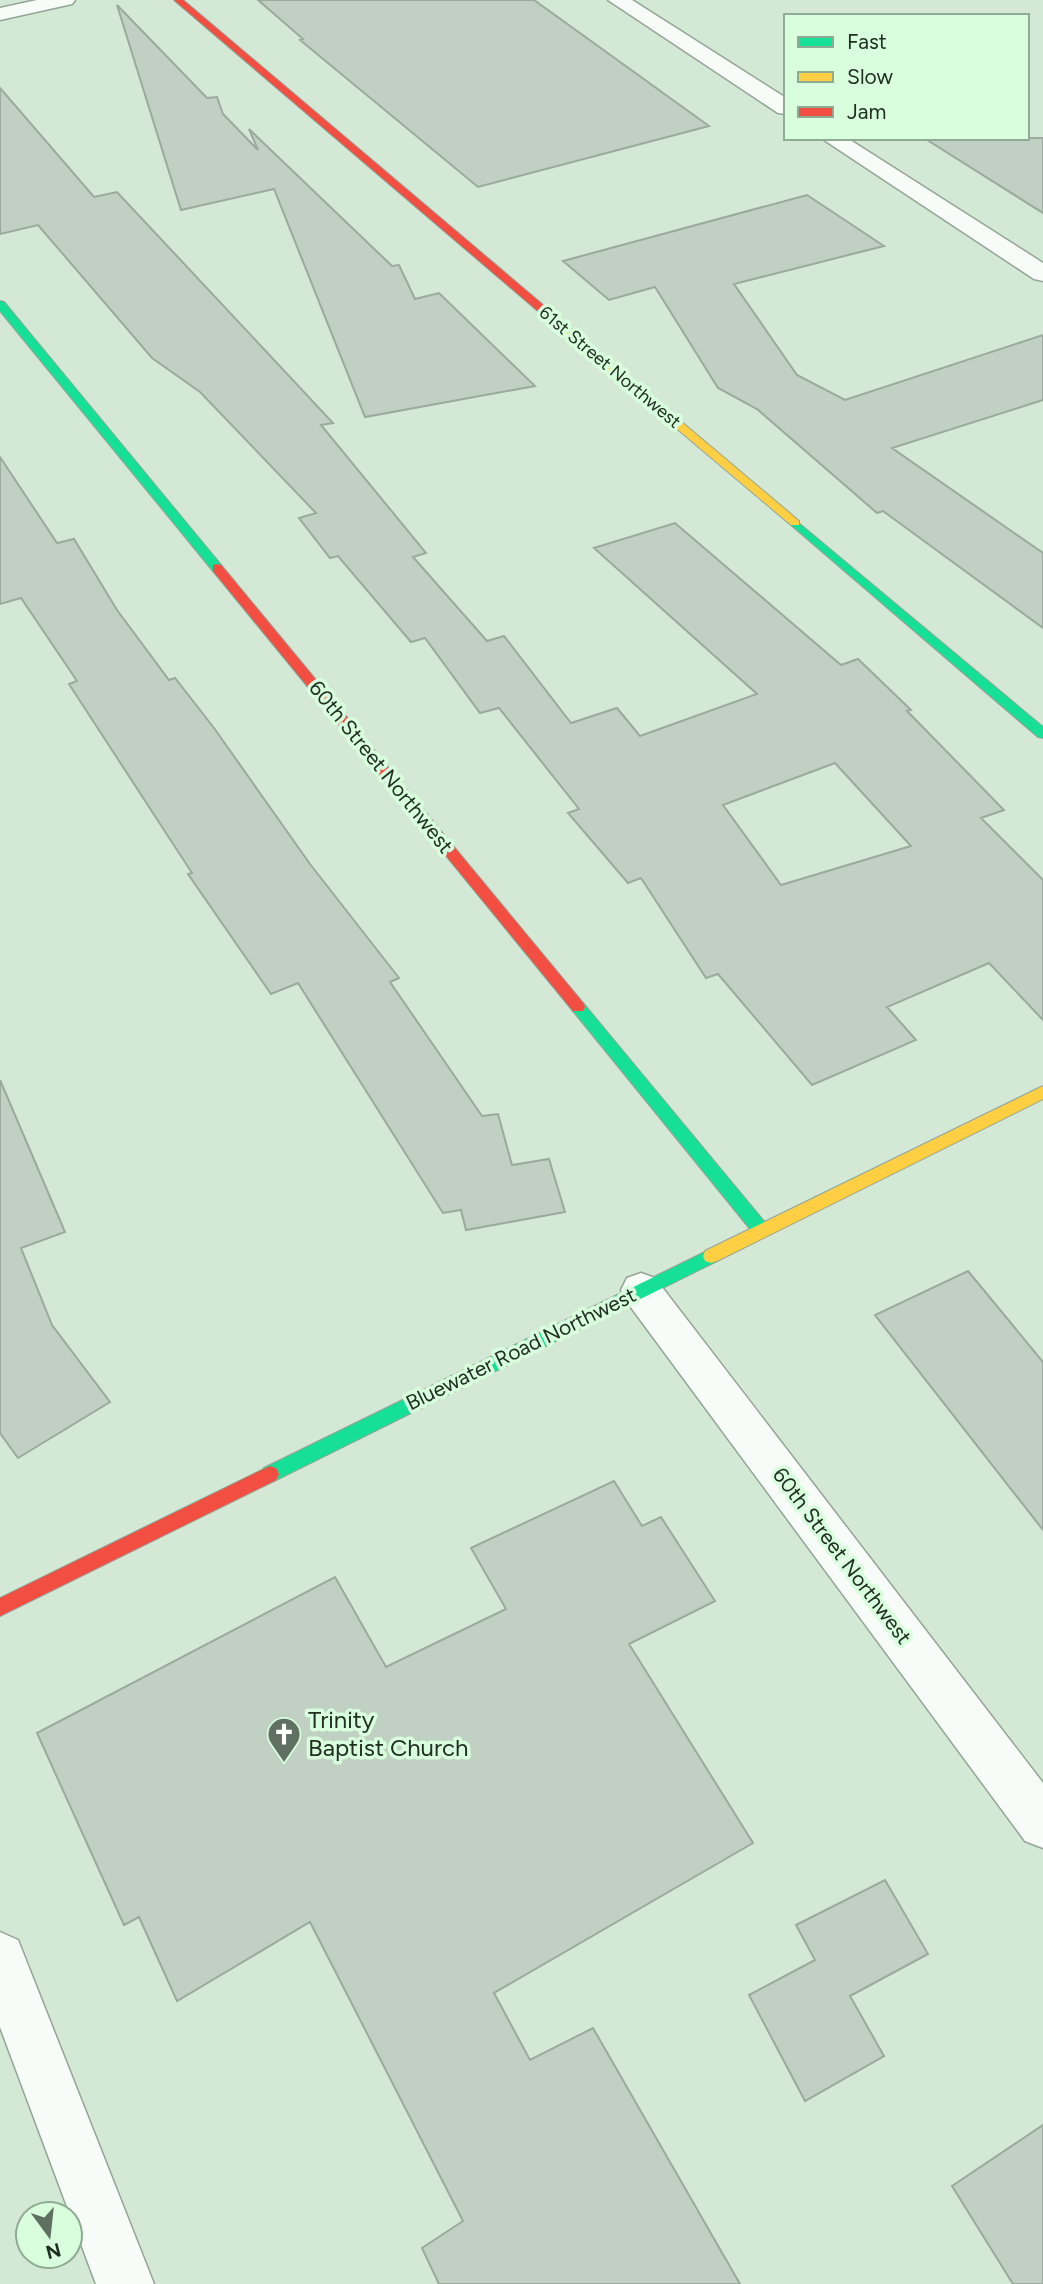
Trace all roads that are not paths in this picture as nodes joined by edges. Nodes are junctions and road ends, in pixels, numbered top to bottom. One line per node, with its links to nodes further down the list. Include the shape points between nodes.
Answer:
1 (65, 0): 4 (street)
2 (178, 0): 9 (street, 61st Street Northwest)
3 (618, 0): 5 (street)
4 (0, 14)
5 (784, 107)
6 (835, 140): 7 (street)
7 (1043, 274)
8 (0, 304): 11 (street, 60th Street Northwest)
9 (1043, 734)
10 (1043, 1091): 11 (street, Bluewater Road Northwest)
11 (761, 1230): 12 (street, Bluewater Road Northwest)
12 (641, 1290): 13 (street, Bluewater Road Northwest); 14 (street, 60th Street Northwest)
13 (0, 1607)
14 (1043, 1823)
15 (0, 1958): 16 (street)
16 (125, 2284)

